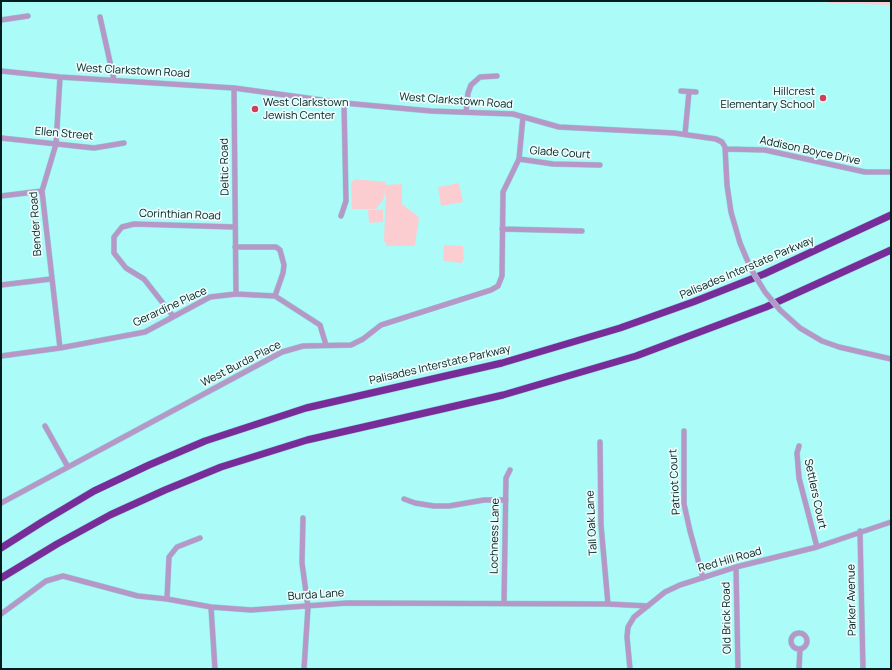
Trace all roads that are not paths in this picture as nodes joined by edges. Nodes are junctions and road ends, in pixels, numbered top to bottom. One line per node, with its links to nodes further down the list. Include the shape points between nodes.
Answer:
1 (28, 16): 3 (street)
2 (100, 17): 7 (street)
3 (1, 20)
4 (1, 71): 6 (street, West Clarkstown Road)
5 (497, 76): 13 (street, via 480,77 471,86)
6 (60, 77): 7 (street, West Clarkstown Road); 18 (street, Bender Road)
7 (114, 80): 8 (street, West Clarkstown Road)
8 (234, 88): 12 (street, West Clarkstown Road); 27 (street, Deltic Road)
9 (681, 91): 10 (street)
10 (689, 92): 11 (street); 15 (street)
11 (696, 92)
12 (344, 103): 13 (street, West Clarkstown Road); 26 (street, via 346,201)
13 (466, 112): 14 (street, West Clarkstown Road, via 513,114)
14 (523, 117): 15 (street, West Clarkstown Road, via 560,127); 20 (street, West Burda Place)
15 (685, 134): 19 (street, West Clarkstown Road, via 718,139)
16 (1, 138): 18 (street, Ellen Street)
17 (124, 143): 18 (street, Ellen Street, via 94,148)
18 (56, 144): 23 (street, Bender Road)
19 (726, 149): 22 (street, Addison Boyce Drive, via 765,150 865,172); 40 (street, bridge, via 727,185 738,238 765,292 800,328 822,341)
20 (519, 159): 21 (street, Glade Court, via 554,164); 28 (street, West Burda Place, via 503,192)
21 (600, 165)
22 (891, 172)
23 (42, 191): 24 (street); 32 (street, Bender Road)
24 (1, 196)
25 (891, 215): 55 (highway, Palisades Interstate Parkway, via 751,280 620,328 502,363 306,408 219,436 163,458 101,488)
26 (340, 216)
27 (235, 227): 30 (street, Deltic Road); 36 (street, Corinthian Road, via 134,224 122,227 114,237 114,253 126,268 144,280)
28 (502, 229): 29 (street); 37 (street, West Burda Place, via 502,276 498,286 381,325 351,345)
29 (582, 231)
30 (236, 247): 34 (street, Deltic Road); 35 (street, via 276,247 280,250 284,265 283,273)
31 (891, 250): 57 (highway, via 752,313 622,360 503,395 307,440 221,467 110,515)
32 (51, 279): 33 (street); 38 (street, Bender Road)
33 (1, 285)
34 (236, 294): 35 (street, Gerardine Place); 36 (street, Gerardine Place, via 210,297)
35 (274, 296): 37 (street, Gerardine Place, via 320,325)
36 (173, 316): 38 (street, Gerardine Place, via 145,332)
37 (326, 345): 45 (street, West Burda Place, via 303,346 282,352)
38 (60, 348): 39 (street, Gerardine Place)
39 (1, 356)
40 (891, 359)
41 (45, 426): 45 (street)
42 (684, 430): 58 (street, Patriot Court, via 684,504)
43 (600, 442): 61 (street, Tall Oak Lane, via 601,525)
44 (799, 446): 54 (street, Settlers Court, via 796,453 799,478)
45 (68, 467): 49 (street, West Burda Place)
46 (510, 470): 48 (street, Lochness Lane, via 506,478)
47 (404, 499): 48 (street, via 434,506)
48 (506, 500): 60 (street, Lochness Lane)
49 (1, 503)
50 (303, 518): 62 (street, via 302,563)
51 (891, 522): 52 (street, Red Hill Road)
52 (860, 531): 54 (street, Red Hill Road); 72 (street, Parker Avenue)
53 (200, 538): 59 (street, via 177,548 168,557)
54 (817, 547): 56 (street, Red Hill Road)
55 (1, 548)
56 (736, 567): 58 (street, Red Hill Road); 70 (street, Old Brick Road)
57 (1, 578)
58 (703, 578): 63 (street, Red Hill Road, via 665,592)
59 (167, 599): 64 (street, Burda Lane); 65 (street, Burda Lane, via 138,596 62,576 46,581)
60 (504, 603): 61 (street, Burda Lane); 62 (street, Burda Lane, via 347,603)
61 (608, 604): 63 (street, Burda Lane)
62 (308, 606): 64 (street, Burda Lane, via 251,610); 68 (street)
63 (648, 606): 69 (street, Red Hill Road, via 634,617 628,627)
64 (211, 607): 67 (street)
65 (1, 614)
66 (800, 649): 71 (street)
67 (215, 669)
68 (304, 669)
69 (630, 669)
70 (738, 669)
71 (799, 669)
72 (863, 669)

